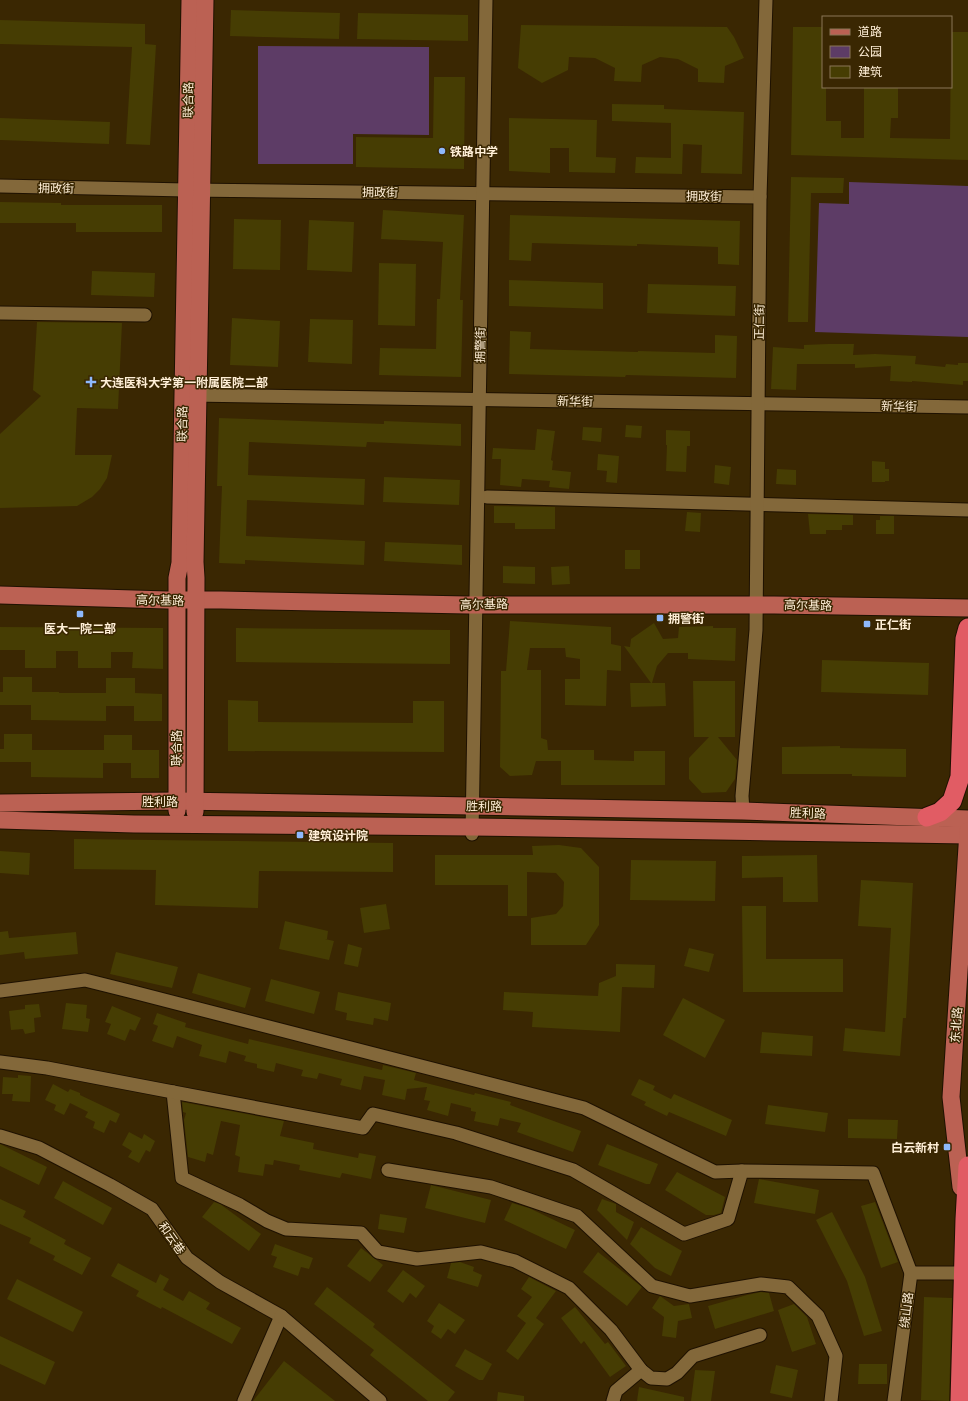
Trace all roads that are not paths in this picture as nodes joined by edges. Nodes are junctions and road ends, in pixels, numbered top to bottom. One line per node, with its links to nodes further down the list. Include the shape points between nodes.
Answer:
1 (190, 0): 6 (main road, 联合路)
2 (205, 0): 6 (main road, 联合路)
3 (486, 0): 7 (street, 拥警街)
4 (766, 0): 8 (street, 正仁街)
5 (0, 186): 6 (street, 拥政街)
6 (194, 190): 7 (street, 拥政街); 11 (main road, 联合路)
7 (483, 193): 8 (street, 拥政街); 12 (street, 拥警街)
8 (760, 197): 13 (street, 正仁街)
9 (0, 313): 10 (street)
10 (145, 315)
11 (190, 395): 12 (street, 新华街); 19 (main road, 联合路); 20 (main road, 联合路)
12 (479, 400): 13 (street, 新华街); 21 (street, 拥警街)
13 (758, 403): 14 (street, 新华街); 16 (street, 正仁街)
14 (968, 408)
15 (486, 497): 16 (street)
16 (757, 505): 17 (street); 22 (street, 正仁街)
17 (968, 510)
18 (0, 595): 19 (main road, 高尔基路)
19 (177, 600): 20 (main road, 高尔基路); 25 (main road, 联合路)
20 (196, 600): 21 (main road, 高尔基路); 26 (main road, 联合路)
21 (476, 604): 22 (main road, 高尔基路); 28 (street, 拥警街)
22 (756, 605): 23 (main road, 高尔基路); 29 (street, 正仁街)
23 (968, 608)
24 (968, 628): 30 (highway, via 964,640 960,777 952,801 940,812)
25 (177, 801): 26 (main road, 胜利路); 27 (main road, 胜利路); 33 (main road, 联合路)
26 (195, 801): 28 (main road, 胜利路); 34 (main road, 联合路)
27 (0, 803)
28 (472, 806): 29 (main road, 胜利路); 35 (street, 拥警街)
29 (743, 811): 30 (main road, 胜利路)
30 (927, 817): 31 (main road, 胜利路)
31 (968, 819)
32 (0, 820): 33 (main road, 胜利路)
33 (176, 824): 34 (main road, 胜利路)
34 (195, 824): 35 (main road, 胜利路)
35 (472, 830): 37 (main road, 胜利路)
36 (968, 831): 37 (main road, 东北路)
37 (968, 835): 45 (main road, 东北路, via 951,1098)
38 (0, 991): 44 (street, via 85,980 584,1108 715,1172)
39 (0, 1062): 40 (street, via 47,1068)
40 (172, 1092): 44 (street, via 363,1128 373,1114 456,1132 573,1170 684,1234 728,1219); 50 (street, via 182,1178 286,1229 361,1233 378,1252 417,1259 481,1252 515,1261 569,1288 611,1330)
41 (0, 1136): 48 (street, 和云巷, via 39,1148 152,1209 187,1258 220,1282)
42 (968, 1166): 45 (highway, 东北路)
43 (388, 1170): 54 (street, via 491,1187 576,1216 652,1286 690,1296 761,1284 788,1288 818,1316 836,1356)
44 (742, 1171): 46 (street, via 872,1173)
45 (965, 1219): 47 (highway, 东北路)
46 (911, 1273): 47 (street); 55 (street, 绕山路)
47 (964, 1273): 56 (highway, 东北路)
48 (281, 1316): 51 (street); 52 (street, 和云巷)
49 (760, 1335): 50 (street, via 693,1356 677,1373 667,1379 651,1378)
50 (641, 1370): 53 (street, via 616,1391)
51 (244, 1401)
52 (380, 1401)
53 (613, 1401)
54 (831, 1401)
55 (894, 1401)
56 (960, 1401)

